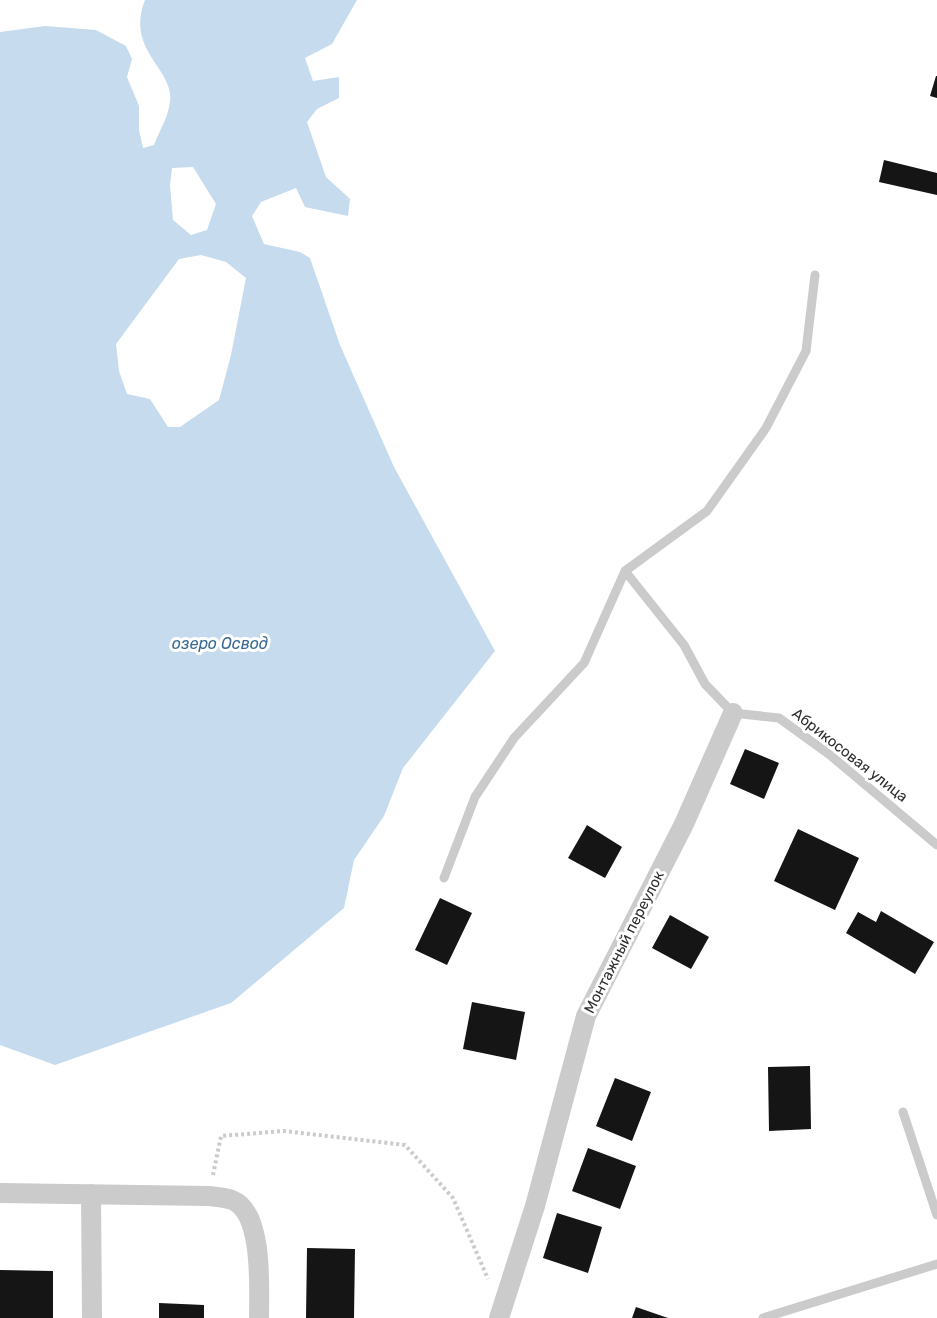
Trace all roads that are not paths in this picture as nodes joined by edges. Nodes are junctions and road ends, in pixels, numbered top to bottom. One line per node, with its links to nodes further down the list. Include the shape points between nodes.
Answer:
1 (815, 275): 2 (lane, via 806,351 766,428 707,511)
2 (625, 571): 3 (lane, via 684,645 705,684); 5 (lane, via 584,663 514,738 475,798)
3 (733, 713): 4 (lane, Абрикосовая улица, via 779,718 830,755); 11 (street, Монтажный переулок, via 684,824 586,1016 535,1206)
4 (937, 845)
5 (444, 878)
6 (903, 1112): 9 (lane)
7 (0, 1193): 8 (street)
8 (90, 1194): 12 (street); 13 (street, via 234,1200 249,1214 256,1246)
9 (937, 1215)
10 (937, 1264): 14 (lane)
11 (500, 1314)
12 (92, 1318)
13 (259, 1318)
14 (763, 1318)

